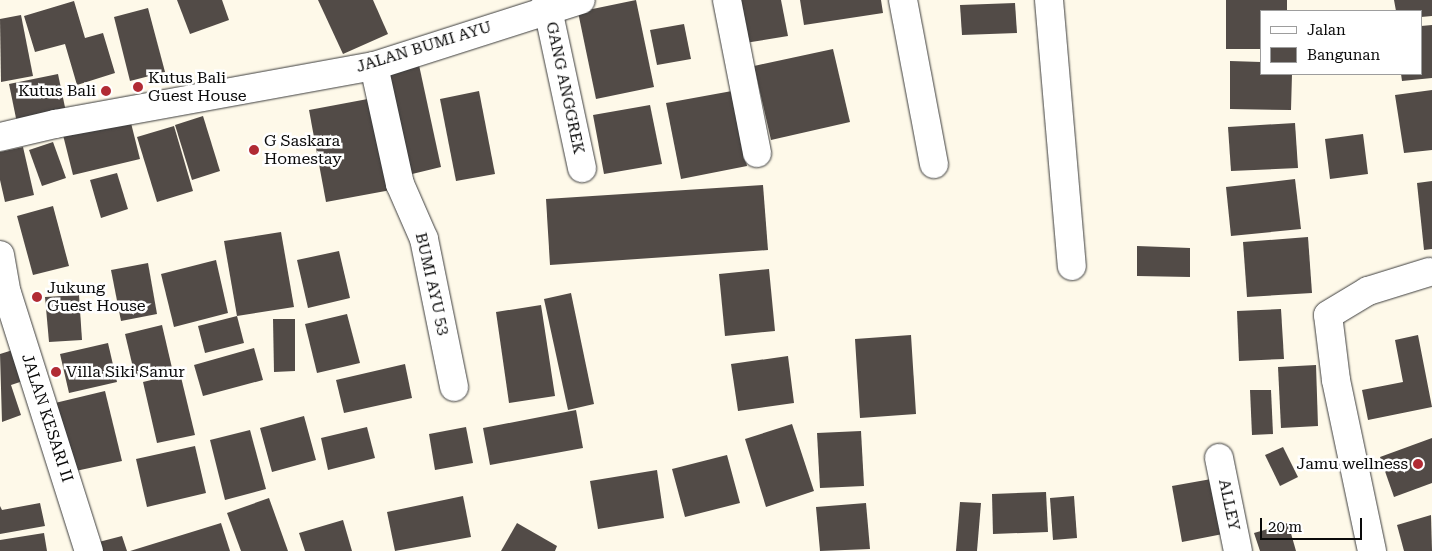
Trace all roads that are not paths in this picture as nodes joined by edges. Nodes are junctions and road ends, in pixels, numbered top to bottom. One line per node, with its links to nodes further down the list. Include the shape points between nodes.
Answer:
1 (582, 0): 5 (street, JALAN BUMI AYU)
2 (727, 0): 8 (street)
3 (903, 0): 9 (street)
4 (1049, 0): 12 (street)
5 (547, 4): 6 (street, JALAN BUMI AYU); 10 (street, GANG ANGGREK)
6 (374, 66): 7 (street, JALAN BUMI AYU, via 55,124); 15 (street, BUMI AYU 53, via 400,184 424,239)
7 (0, 137)
8 (757, 153)
9 (934, 164)
10 (582, 168)
11 (0, 255): 14 (street)
12 (1072, 266)
13 (1429, 272): 19 (street, via 1368,292 1328,315 1336,380)
14 (3, 293): 17 (street, JALAN KESARI II)
15 (454, 388)
16 (1219, 458): 18 (street, ALLEY)
17 (88, 548)
18 (1238, 551)
19 (1372, 551)

